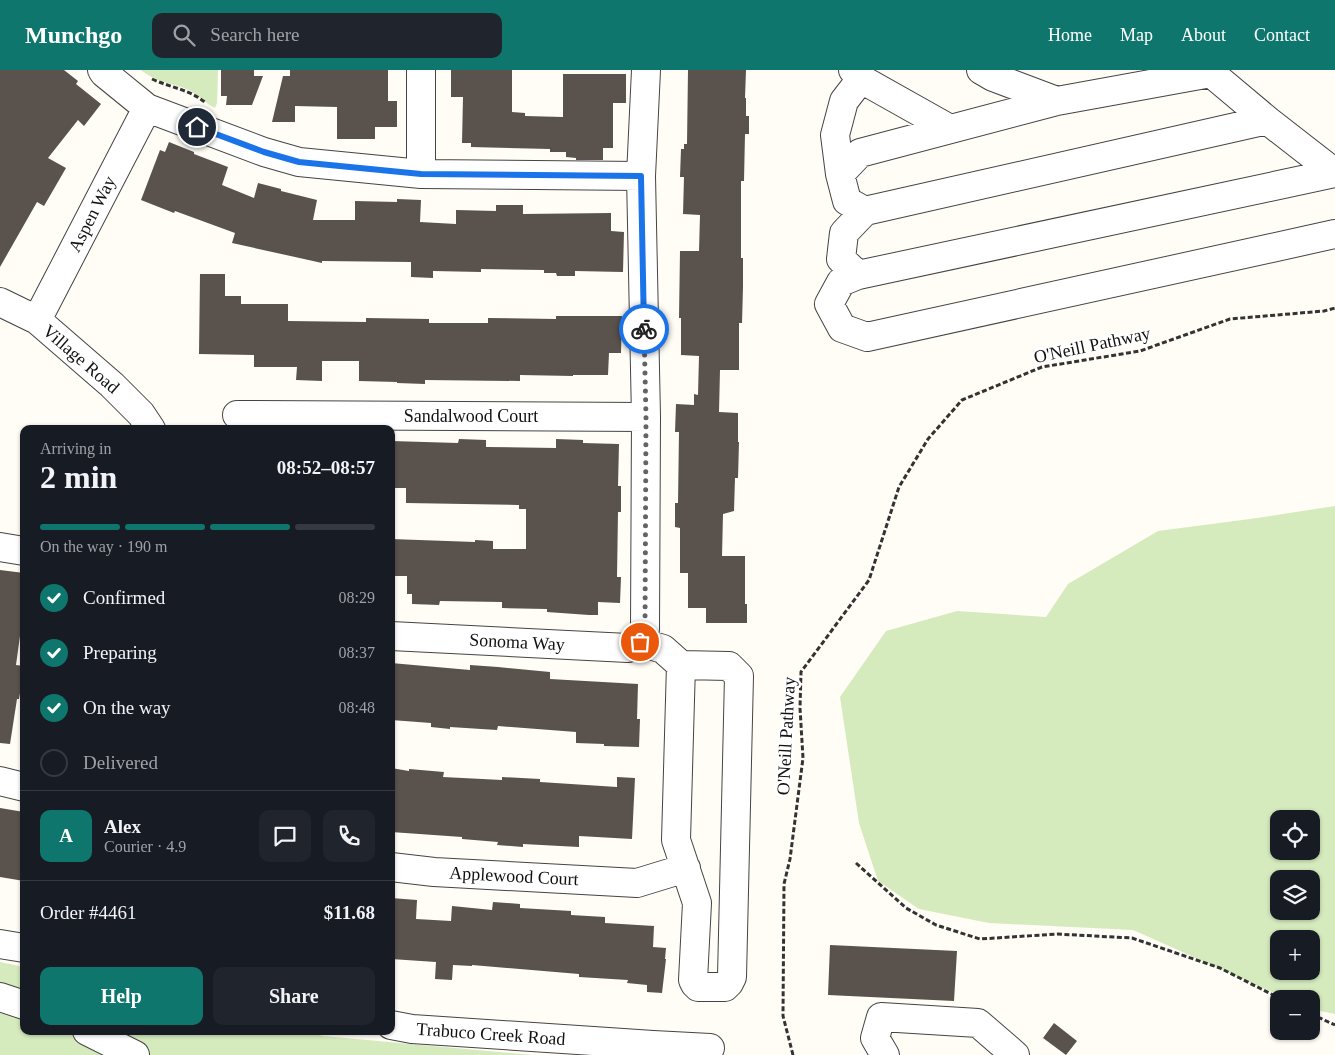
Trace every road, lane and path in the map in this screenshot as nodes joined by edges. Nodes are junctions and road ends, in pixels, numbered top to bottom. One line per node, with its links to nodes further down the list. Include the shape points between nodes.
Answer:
1 (102, 70): 9 (street)
2 (421, 70): 13 (street)
3 (646, 70): 15 (street)
4 (981, 70): 7 (street)
5 (857, 75): 11 (street); 14 (street, via 844,101 835,135)
6 (149, 78): 8 (path, via 184,90)
7 (1057, 101): 10 (street, via 1211,73); 11 (street)
8 (210, 106)
9 (147, 108): 13 (street, via 299,162); 21 (street, Aspen Way)
10 (1267, 120): 12 (street); 16 (street)
11 (950, 129): 14 (street, via 860,153)
12 (1335, 173): 18 (street)
13 (421, 174): 15 (street)
14 (840, 174): 16 (street, via 848,201)
15 (641, 176): 23 (street)
16 (865, 211): 18 (street, via 844,233 841,259)
17 (1335, 234): 18 (street, via 867,337 842,328 829,304 840,282)
18 (858, 275)
19 (0, 302): 21 (street, Village Road)
20 (1335, 308): 47 (path, O'Neill Pathway, via 1230,319 1140,351 1042,367 962,400 928,440 899,487 869,580 801,672 803,758 784,884 783,1016)
21 (37, 320): 24 (street, Village Road, via 112,385)
22 (237, 415): 23 (street, Sandalwood Court)
23 (646, 417): 28 (street, via 645,628)
24 (148, 425)
25 (0, 547): 26 (street)
26 (20, 550)
27 (395, 636): 28 (street, Sonoma Way, via 628,648)
28 (640, 642): 29 (street, via 663,649)
29 (680, 665): 34 (street, via 676,840); 34 (street, via 729,666 738,676 732,977 724,987 698,986 693,980 697,903)
30 (0, 781): 31 (street)
31 (20, 785)
32 (856, 862): 37 (path, via 906,908 945,928 980,939 1056,934 1132,938 1220,968)
33 (395, 867): 34 (street, Applewood Court, via 637,883)
34 (686, 868)
35 (0, 944): 36 (street)
36 (20, 947)
37 (1270, 993)
38 (0, 997): 39 (street)
39 (20, 1004)
40 (1320, 1018): 41 (path)
41 (1335, 1025)
42 (395, 1026): 45 (street, Trabuco Creek Road)
43 (95, 1035): 46 (street)
44 (710, 1048): 45 (street, Trabuco Creek Road)
45 (655, 1050)
46 (135, 1055)
47 (793, 1055)
48 (886, 1055): 49 (street, via 875,1038 881,1017 978,1023)
49 (1015, 1055)

